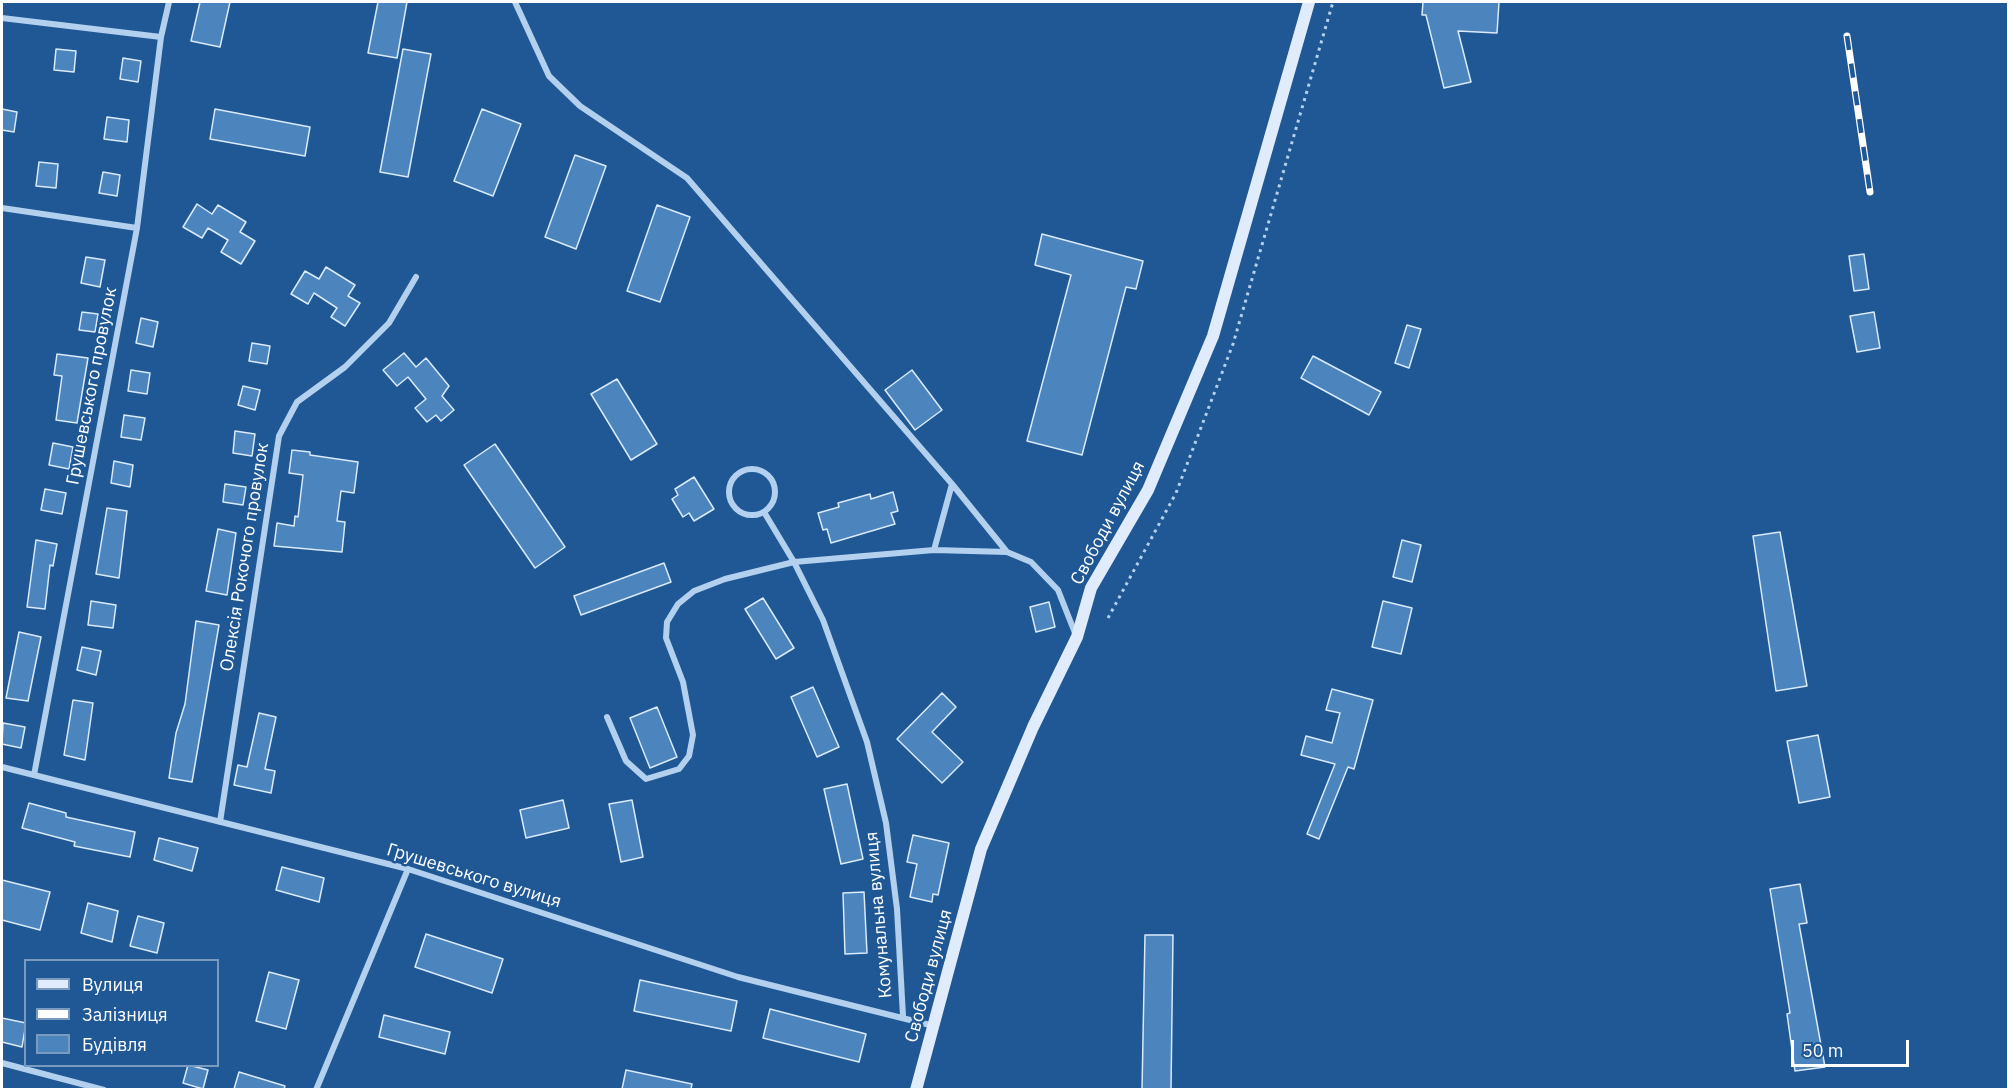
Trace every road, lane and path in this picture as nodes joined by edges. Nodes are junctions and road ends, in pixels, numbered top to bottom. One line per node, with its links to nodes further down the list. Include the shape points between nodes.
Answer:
1 (169, 2): 5 (street, Грушевського провулок)
2 (516, 2): 9 (street, via 549,76 580,106 687,178)
3 (1309, 2): 14 (main road, Свободи вулиця, via 1213,336 1148,490 1091,588)
4 (2, 18): 5 (street)
5 (160, 37): 7 (street, Грушевського провулок)
6 (2, 208): 7 (street)
7 (137, 228): 17 (street, Грушевського провулок)
8 (416, 277): 18 (street, Олексія Рокочого провулок, via 389,323 345,367 297,402 279,436)
9 (952, 484): 11 (street); 12 (street)
10 (764, 512): 10 (street, via 775,500 774,483 764,470 747,468 733,476 728,492 733,507 748,516); 13 (street, Комунальна вулиця)
11 (934, 550): 12 (street); 13 (street)
12 (1007, 552): 14 (street, via 1031,562 1058,590)
13 (794, 562): 15 (street, via 694,591 678,604 667,622 666,638 683,682 693,735 689,756 679,769 646,779 626,761); 20 (street, Комунальна вулиця, via 823,620 867,742 886,823 896,898)
14 (1077, 637): 21 (main road, Свободи вулиця, via 981,849)
15 (607, 717)
16 (2, 767): 17 (street, Грушевського вулиця)
17 (34, 775): 18 (street, Грушевського вулиця)
18 (220, 822): 19 (street, Грушевського вулиця)
19 (408, 869): 20 (street, Грушевського вулиця, via 738,977); 24 (street)
20 (903, 1016): 21 (street, Грушевського вулиця)
21 (935, 1026): 25 (main road, Свободи вулиця)
22 (2, 1063): 23 (street)
23 (104, 1089)
24 (316, 1089)
25 (916, 1089)

